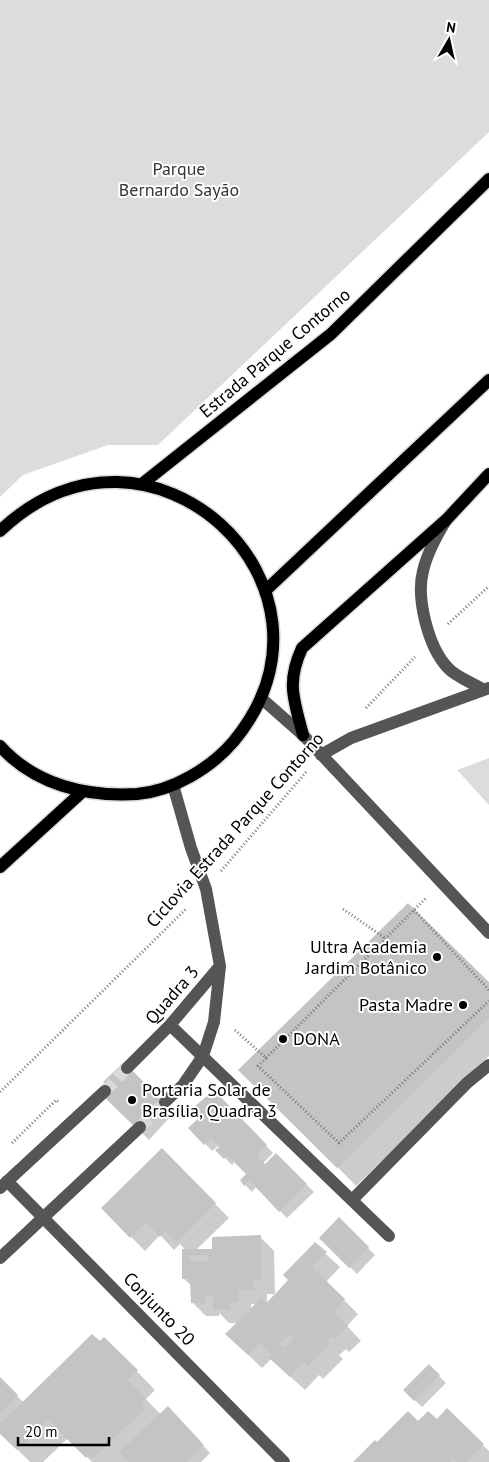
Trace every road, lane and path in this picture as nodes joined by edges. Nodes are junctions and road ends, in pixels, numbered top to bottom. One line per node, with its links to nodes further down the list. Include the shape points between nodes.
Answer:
1 (489, 179): 4 (main road, Estrada Parque Contorno, via 331,334)
2 (489, 380): 8 (main road)
3 (489, 474): 5 (main road)
4 (142, 484): 6 (main road, via 110,482 77,487 46,498 18,514); 8 (main road, via 196,504 219,521 254,566)
5 (447, 519): 9 (street, via 431,546 422,572 422,610); 13 (main road, via 302,648 294,666 292,694)
6 (0, 531)
7 (489, 586): 9 (path)
8 (265, 591): 11 (main road, via 272,634 271,656)
9 (430, 641): 10 (street, via 448,669); 12 (path)
10 (486, 689): 15 (street, via 359,735)
11 (261, 698): 13 (street); 16 (main road, via 246,726 226,750 201,770)
12 (362, 712)
13 (303, 735): 15 (street)
14 (0, 746): 17 (main road, via 29,770 53,783)
15 (321, 755): 19 (path, Ciclovia Estrada Parque Contorno); 23 (street)
16 (173, 784): 17 (main road, via 143,793 113,796); 19 (street, via 190,848)
17 (82, 792): 18 (main road)
18 (0, 867)
19 (206, 889): 25 (street); 35 (path, Ciclovia Estrada Parque Contorno)
20 (421, 903): 22 (path)
21 (343, 909): 24 (path)
22 (414, 910): 24 (path); 26 (path)
23 (489, 933)
24 (385, 938): 31 (path)
25 (220, 966): 28 (street, Quadra 3); 30 (street, Quadra 3, via 214,1022)
26 (489, 990)
27 (489, 1001): 31 (path, via 339,1143 258,1066)
28 (170, 1025): 30 (street); 33 (street, Quadra 3)
29 (232, 1027): 31 (path)
30 (203, 1056): 36 (street, Quadra 3, via 183,1085); 39 (street)
31 (266, 1058)
32 (489, 1065): 39 (street, via 467,1083)
33 (127, 1068)
34 (105, 1091): 38 (street)
35 (0, 1092)
36 (165, 1102)
37 (140, 1127): 40 (street)
38 (3, 1185): 40 (street, Conjunto 20)
39 (352, 1200): 41 (street)
40 (44, 1217): 42 (street); 43 (street, Conjunto 20)
41 (389, 1236)
42 (0, 1258)
43 (284, 1462)

